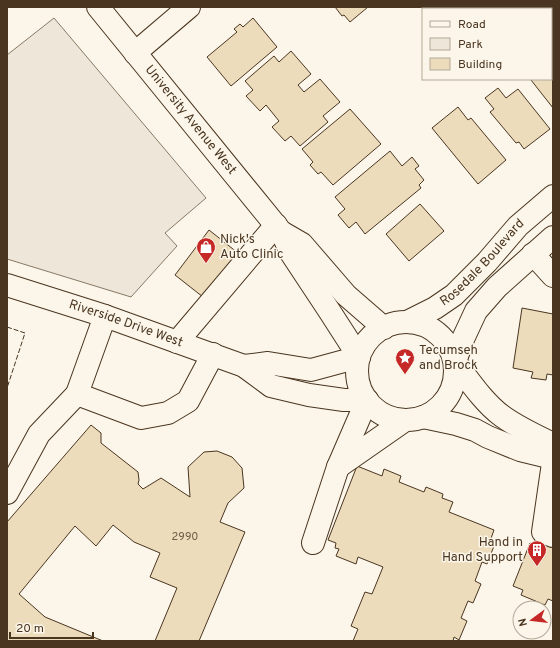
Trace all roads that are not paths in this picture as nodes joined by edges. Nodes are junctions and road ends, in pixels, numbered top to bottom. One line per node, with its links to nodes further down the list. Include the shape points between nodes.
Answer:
1 (98, 7): 3 (main road, University Avenue West)
2 (189, 7): 3 (main road)
3 (135, 53): 5 (main road, University Avenue West)
4 (553, 196): 11 (main road, Rosedale Boulevard, via 518,226 487,262 454,294 435,308)
5 (279, 229): 12 (main road, University Avenue West, via 302,244 346,295); 13 (main road); 15 (main road, University Avenue West, via 290,253)
6 (553, 238): 7 (main road, Rosedale Boulevard)
7 (533, 254): 8 (main road); 16 (main road, Rosedale Boulevard, via 497,287 476,311)
8 (553, 276)
9 (7, 285): 10 (main road, Riverside Drive West)
10 (105, 316): 13 (main road, Riverside Drive West); 18 (main road)
11 (407, 322): 12 (main road, via 398,322); 16 (main road, via 415,322 437,333 448,345)
12 (384, 328): 15 (main road, via 370,337)
13 (177, 342): 14 (main road, Riverside Drive West)
14 (213, 354): 17 (main road, Riverside Drive West); 18 (main road, via 188,401 168,413 140,418)
15 (359, 357): 17 (main road, Riverside Drive West, via 311,370 268,364); 19 (main road, via 359,388)
16 (455, 362): 20 (main road, via 454,385 449,396 434,412); 21 (main road, via 487,402 501,415)
17 (244, 366): 19 (main road, Riverside Drive West, via 271,386 309,395)
18 (76, 394): 25 (main road, via 40,434)
19 (367, 400): 20 (main road, via 383,415 393,419); 24 (main road)
20 (414, 419): 22 (main road, via 436,419 456,424 520,450); 24 (main road)
21 (553, 444)
22 (553, 458)
23 (553, 463): 26 (main road, via 543,532)
24 (338, 467): 27 (main road)
25 (7, 493)
26 (553, 536)
27 (313, 543)

